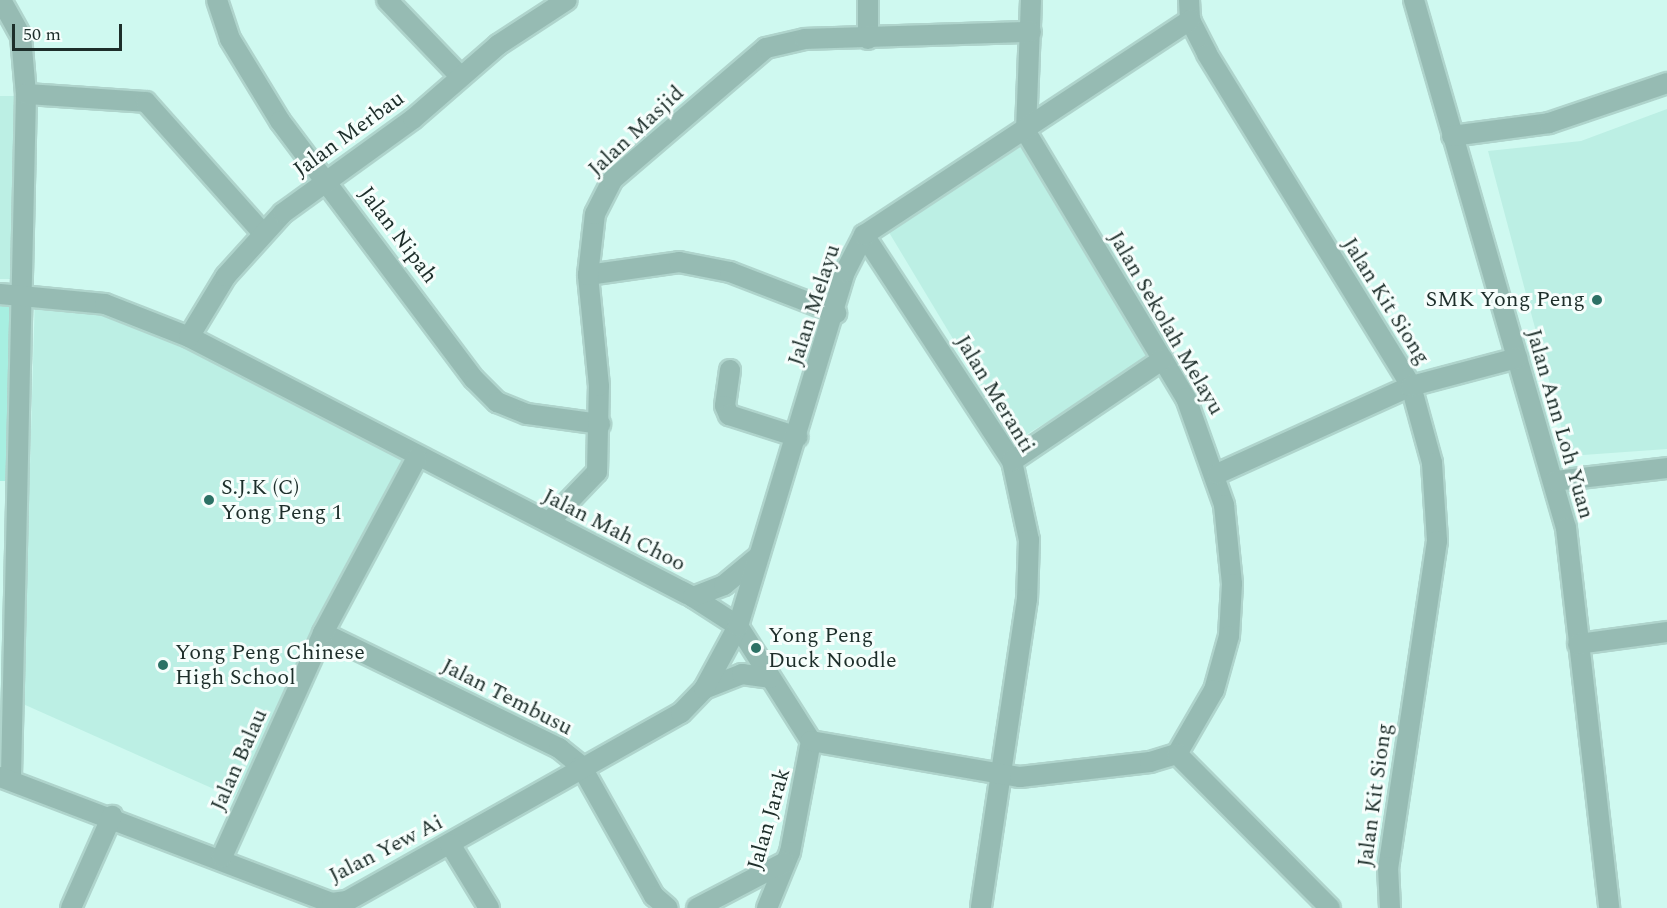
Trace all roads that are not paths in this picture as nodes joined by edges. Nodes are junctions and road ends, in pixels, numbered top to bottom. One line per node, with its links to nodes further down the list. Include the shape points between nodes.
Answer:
1 (1, 0): 14 (street, via 21,36)
2 (217, 0): 17 (street, Jalan Nipah, via 230,39 259,88)
3 (387, 0): 12 (street)
4 (567, 0): 12 (street, Jalan Merbau)
5 (868, 0): 11 (street)
6 (1031, 0): 10 (street)
7 (1189, 0): 9 (street, Jalan Kit Siong)
8 (1414, 0): 16 (street, Jalan Ann Loh Yuan)
9 (1190, 20): 15 (street, Jalan Melayu); 28 (street, Jalan Kit Siong)
10 (1031, 32): 11 (street, Jalan Masjid); 15 (street)
11 (868, 39): 20 (street, Jalan Masjid, via 783,42 752,59 612,180 595,214)
12 (459, 75): 17 (street, Jalan Merbau, via 413,119)
13 (1667, 83): 16 (street, via 1549,123)
14 (26, 94): 18 (street, via 146,102); 22 (street)
15 (1026, 132): 19 (street, Jalan Melayu); 26 (street, Jalan Sekolah Melayu)
16 (1452, 136): 25 (street, Jalan Ann Loh Yuan)
17 (325, 179): 18 (street, Jalan Merbau); 29 (street, Jalan Nipah, via 497,402 527,414)
18 (262, 232): 24 (street, Jalan Merbau, via 226,276)
19 (864, 235): 23 (street, Jalan Melayu, via 846,272); 32 (street, Jalan Meranti)
20 (588, 275): 23 (street, via 679,262 730,272); 29 (street, Jalan Masjid)
21 (0, 294): 22 (street, Jalan Mah Choo)
22 (23, 294): 24 (street, Jalan Mah Choo, via 105,304); 36 (street)
23 (836, 314): 30 (street, Jalan Melayu)
24 (189, 337): 31 (street, Jalan Mah Choo)
25 (1517, 358): 28 (street); 35 (street, Jalan Ann Loh Yuan)
26 (1163, 359): 32 (street); 34 (street, Jalan Sekolah Melayu, via 1186,398)
27 (730, 370): 30 (street, via 725,406 729,416)
28 (1411, 386): 34 (street); 62 (street, Jalan Kit Siong, via 1432,463 1437,541 1388,867)
29 (600, 424): 37 (street, Jalan Masjid, via 591,484)
30 (798, 437): 38 (street, Jalan Melayu)
31 (417, 458): 37 (street, Jalan Mah Choo); 42 (street, Jalan Balau)
32 (1012, 461): 49 (street, Jalan Meranti, via 1029,540 1029,569)
33 (1667, 468): 35 (street)
34 (1217, 474): 47 (street, Jalan Sekolah Melayu, via 1230,539 1229,636 1214,690)
35 (1556, 481): 43 (street, Jalan Ann Loh Yuan, via 1568,538)
36 (7, 498): 50 (street)
37 (549, 522): 39 (street, Jalan Mah Choo)
38 (761, 555): 39 (street, via 724,585); 40 (street, Jalan Melayu)
39 (693, 597): 40 (street, Jalan Mah Choo)
40 (738, 626): 44 (street, Jalan Mah Choo); 45 (street, Jalan Yew Ai)
41 (1667, 632): 43 (street)
42 (322, 633): 48 (street, Jalan Tembusu, via 532,732); 53 (street, Jalan Balau)
43 (1578, 644): 63 (street, Jalan Ann Loh Yuan)
44 (770, 678): 45 (street, via 742,674); 46 (street, Jalan Mah Choo)
45 (704, 689): 48 (street, Jalan Yew Ai, via 681,713)
46 (812, 741): 49 (street); 54 (street, Jalan Jarak)
47 (1178, 754): 49 (street, via 1150,762); 61 (street)
48 (581, 766): 52 (street, Jalan Yew Ai); 57 (street, Jalan Tembusu, via 654,896)
49 (1001, 776): 60 (street, Jalan Meranti)
50 (6, 777): 51 (street, Jalan Yew Ai)
51 (112, 816): 53 (street, Jalan Yew Ai); 55 (street)
52 (450, 844): 53 (street, Jalan Yew Ai, via 347,901 332,903); 56 (street)
53 (222, 857)
54 (785, 862): 58 (street); 59 (street, Jalan Jarak)
55 (71, 908)
56 (489, 908)
57 (668, 908)
58 (697, 908)
59 (767, 908)
60 (981, 908)
61 (1330, 908)
62 (1390, 908)
63 (1609, 908)

